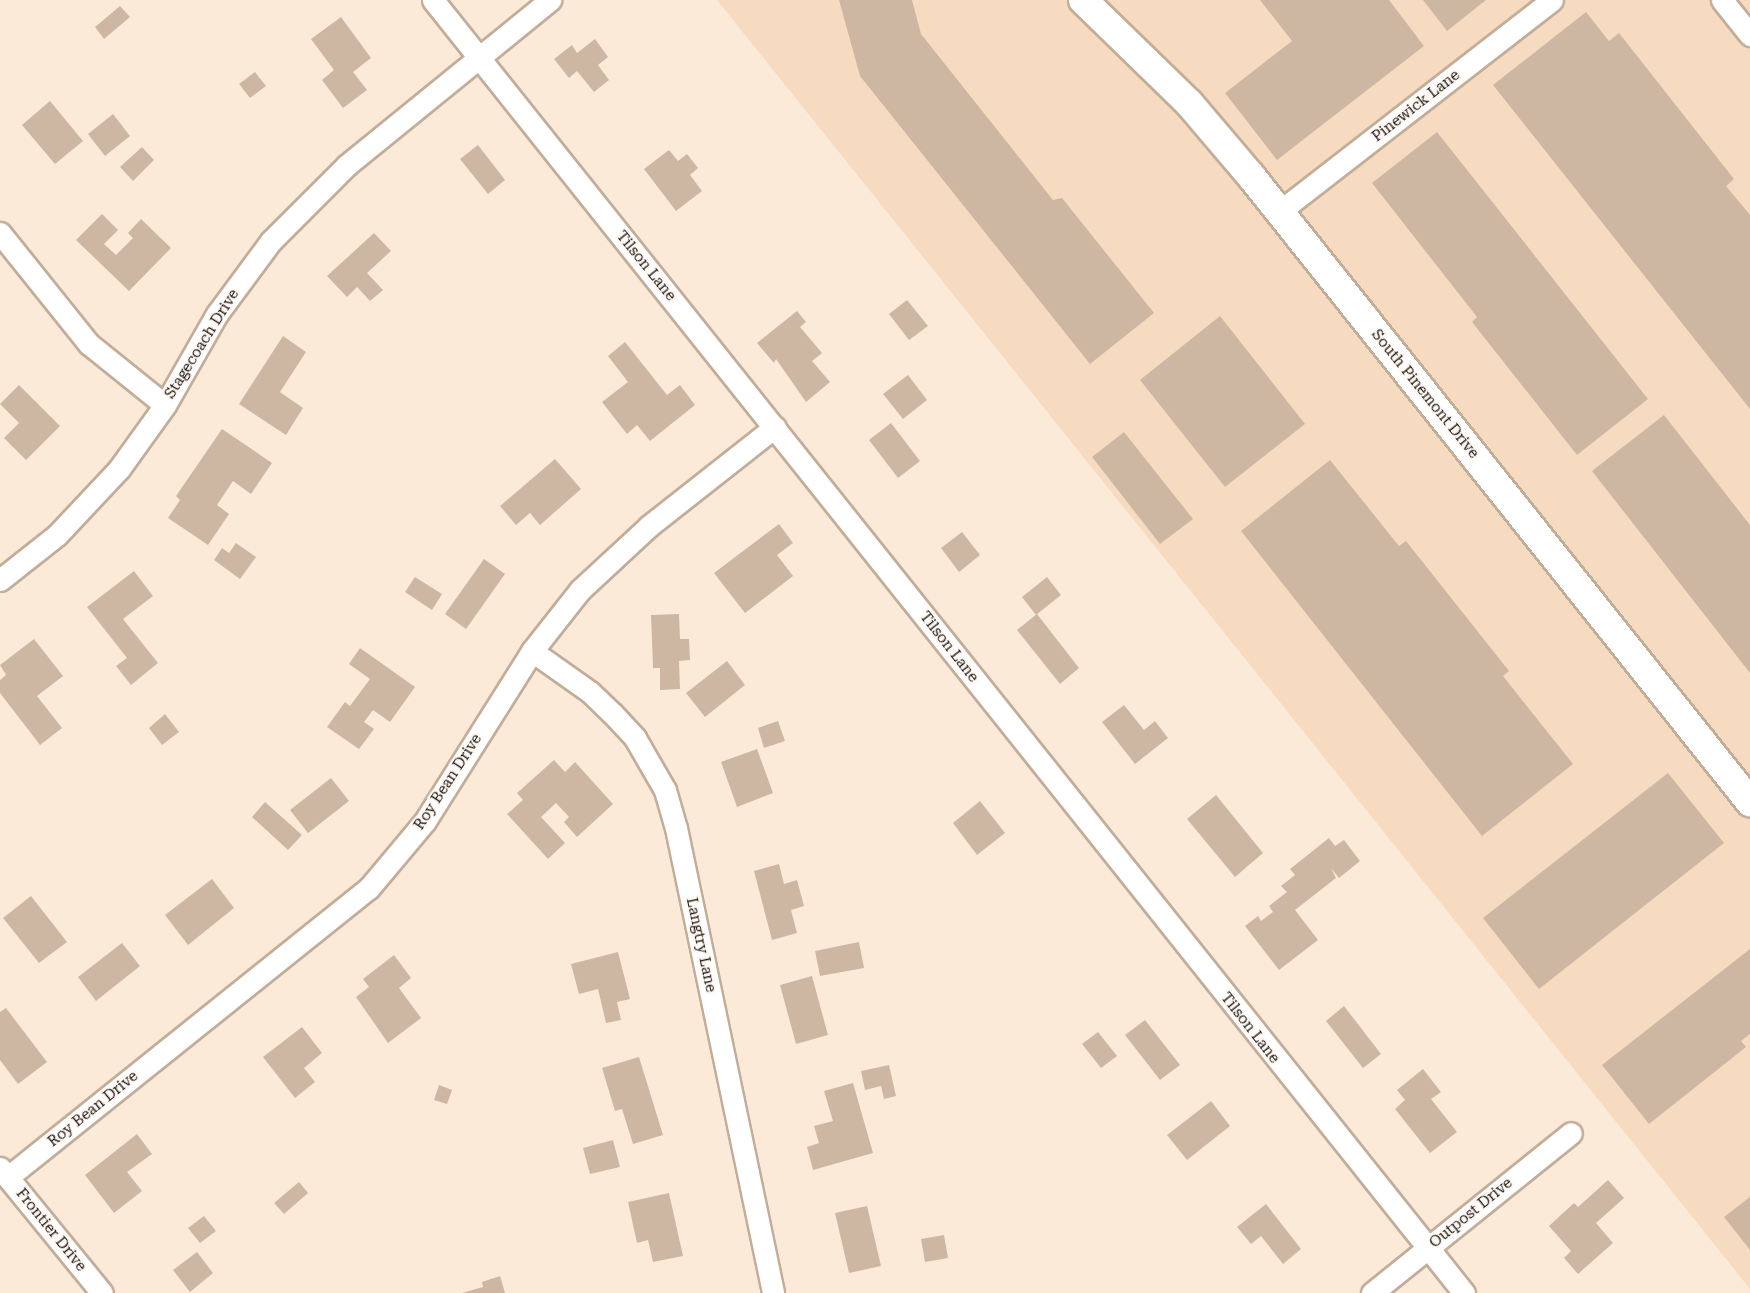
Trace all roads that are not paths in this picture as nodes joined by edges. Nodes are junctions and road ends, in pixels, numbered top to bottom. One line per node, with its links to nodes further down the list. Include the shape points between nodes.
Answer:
1 (433, 0): 7 (street, Tilson Lane)
2 (550, 0): 7 (street, Stagecoach Drive)
3 (1083, 0): 8 (street, South Pinemont Drive, via 1189,103)
4 (1552, 0): 8 (street, Pinewick Lane)
5 (1722, 0): 6 (street)
6 (1750, 35)
7 (479, 57): 10 (street, Stagecoach Drive, via 347,165 271,242 217,314); 11 (street, Tilson Lane)
8 (1280, 211): 14 (street, South Pinemont Drive)
9 (0, 233): 10 (street, via 89,344)
10 (165, 405): 12 (street, Stagecoach Drive, via 119,469 57,535)
11 (775, 427): 13 (street, Roy Bean Drive, via 614,558 580,590); 17 (street, Tilson Lane)
12 (0, 580)
13 (532, 651): 16 (street, Roy Bean Drive, via 425,821 369,888); 19 (street, Langtry Lane, via 590,692 612,713 635,738 665,790)
14 (1750, 802)
15 (1571, 1133): 17 (street, Outpost Drive)
16 (4, 1172): 18 (street, Frontier Drive)
17 (1426, 1249): 20 (street, Outpost Drive); 21 (street, Tilson Lane)
18 (102, 1293)
19 (773, 1293)
20 (1371, 1293)
21 (1464, 1293)

